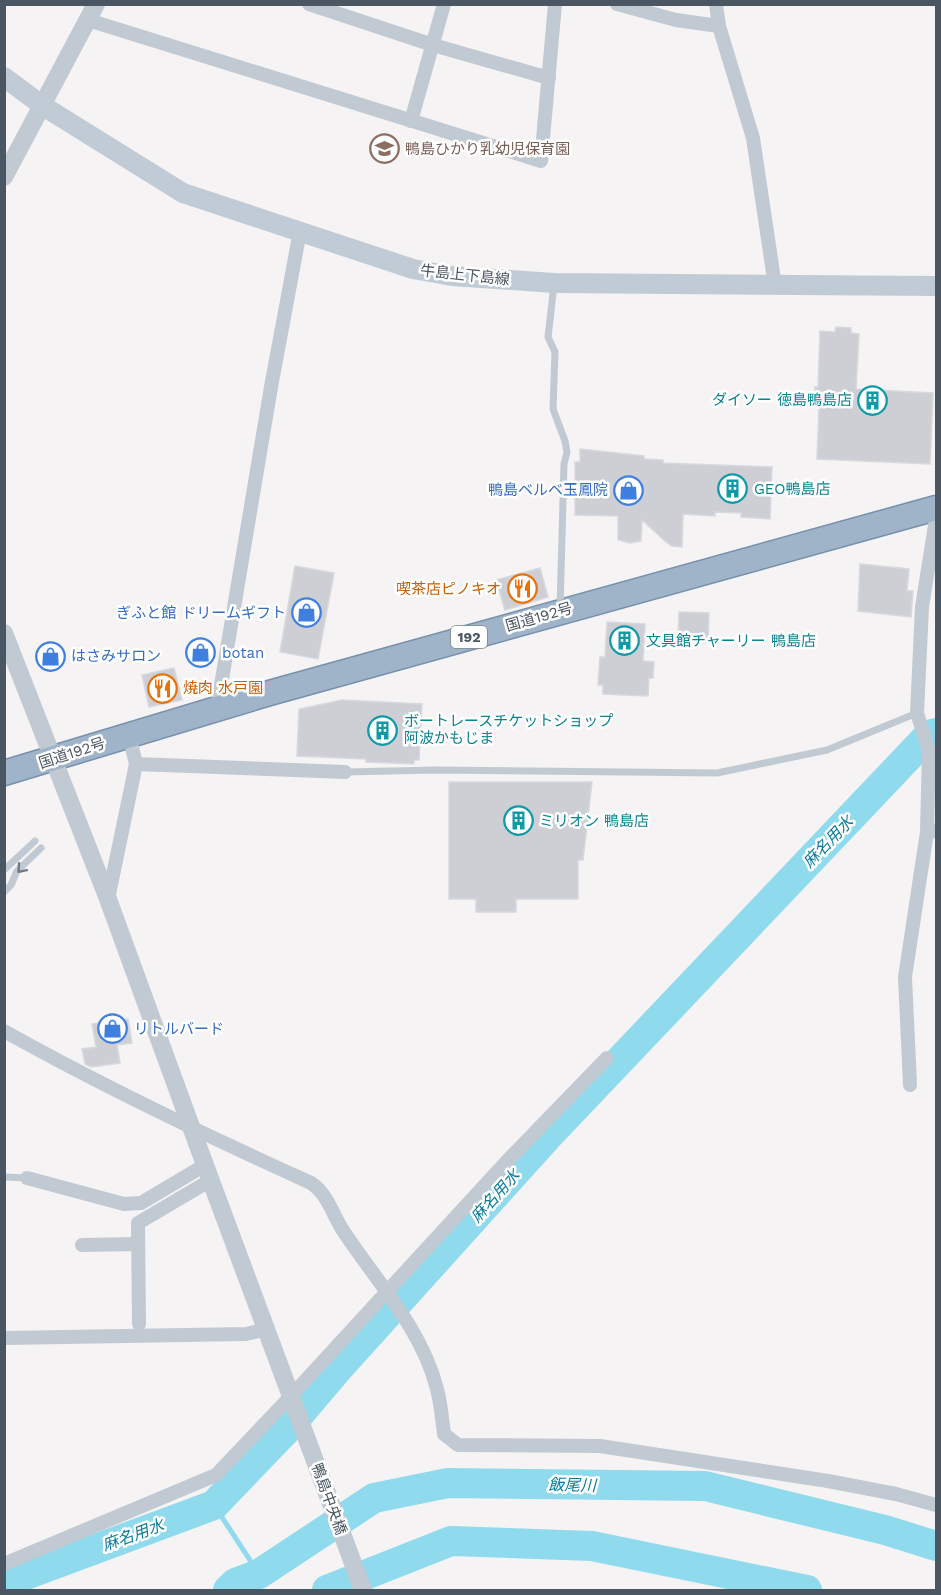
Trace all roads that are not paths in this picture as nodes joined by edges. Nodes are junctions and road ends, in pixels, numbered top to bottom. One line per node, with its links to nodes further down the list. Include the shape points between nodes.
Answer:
1 (309, 4): 8 (street)
2 (444, 4): 8 (street)
3 (555, 4): 10 (street)
4 (616, 4): 7 (street, via 676,20)
5 (716, 4): 7 (street)
6 (92, 12): 11 (street); 12 (street)
7 (719, 26): 16 (street, via 753,138)
8 (432, 45): 10 (street); 12 (street)
9 (4, 77): 11 (main road, 牛島上下島線)
10 (549, 78): 12 (street, via 541,161)
11 (43, 106): 13 (street); 14 (main road, 牛島上下島線, via 183,193)
12 (411, 121)
13 (4, 177)
14 (300, 231): 15 (main road, 牛島上下島線, via 413,269 452,276); 22 (street)
15 (554, 283): 16 (main road, 牛島上下島線); 20 (lane, via 549,337 555,352 553,409 567,452)
16 (775, 286): 17 (main road, 牛島上下島線)
17 (936, 286)
18 (936, 508): 20 (highway, 国道192号 / 192)
19 (936, 519): 23 (street, via 922,607)
20 (560, 611): 22 (highway, 国道192号 / 192)
21 (4, 633): 25 (street, 鴨島中央橋)
22 (217, 709): 24 (highway, 国道192号 / 192)
23 (916, 713): 27 (lane, via 827,750 717,773); 29 (street, via 929,752)
24 (129, 735): 25 (highway, 国道192号 / 192); 26 (street)
25 (54, 760): 28 (highway, 国道192号 / 192); 34 (street, 鴨島中央橋)
26 (136, 764): 27 (street); 34 (street)
27 (345, 772)
28 (4, 773)
29 (932, 832): 37 (street, via 905,977)
30 (35, 841): 32 (lane)
31 (41, 848): 33 (lane, one-way to 33, via 17,871)
32 (4, 870)
33 (4, 892)
34 (108, 899): 38 (street, 鴨島中央橋)
35 (4, 1031): 38 (street)
36 (607, 1058): 44 (street, via 508,1160)
37 (910, 1085)
38 (194, 1130): 39 (street, 鴨島中央橋); 44 (street, via 321,1190 337,1221)
39 (208, 1172): 41 (street, via 141,1203 124,1204); 42 (street, via 138,1223); 46 (street, 鴨島中央橋)
40 (4, 1177): 41 (lane)
41 (27, 1178)
42 (138, 1244): 43 (street); 45 (street)
43 (82, 1245)
44 (388, 1294): 48 (street); 49 (street, via 430,1369 444,1434 458,1445 600,1446 828,1481)
45 (139, 1323)
46 (267, 1329): 47 (street, via 246,1334); 48 (street, 鴨島中央橋)
47 (4, 1338)
48 (294, 1402): 50 (street, via 216,1475); 51 (street, 鴨島中央橋)
49 (936, 1505)
50 (4, 1564)
51 (363, 1590)

